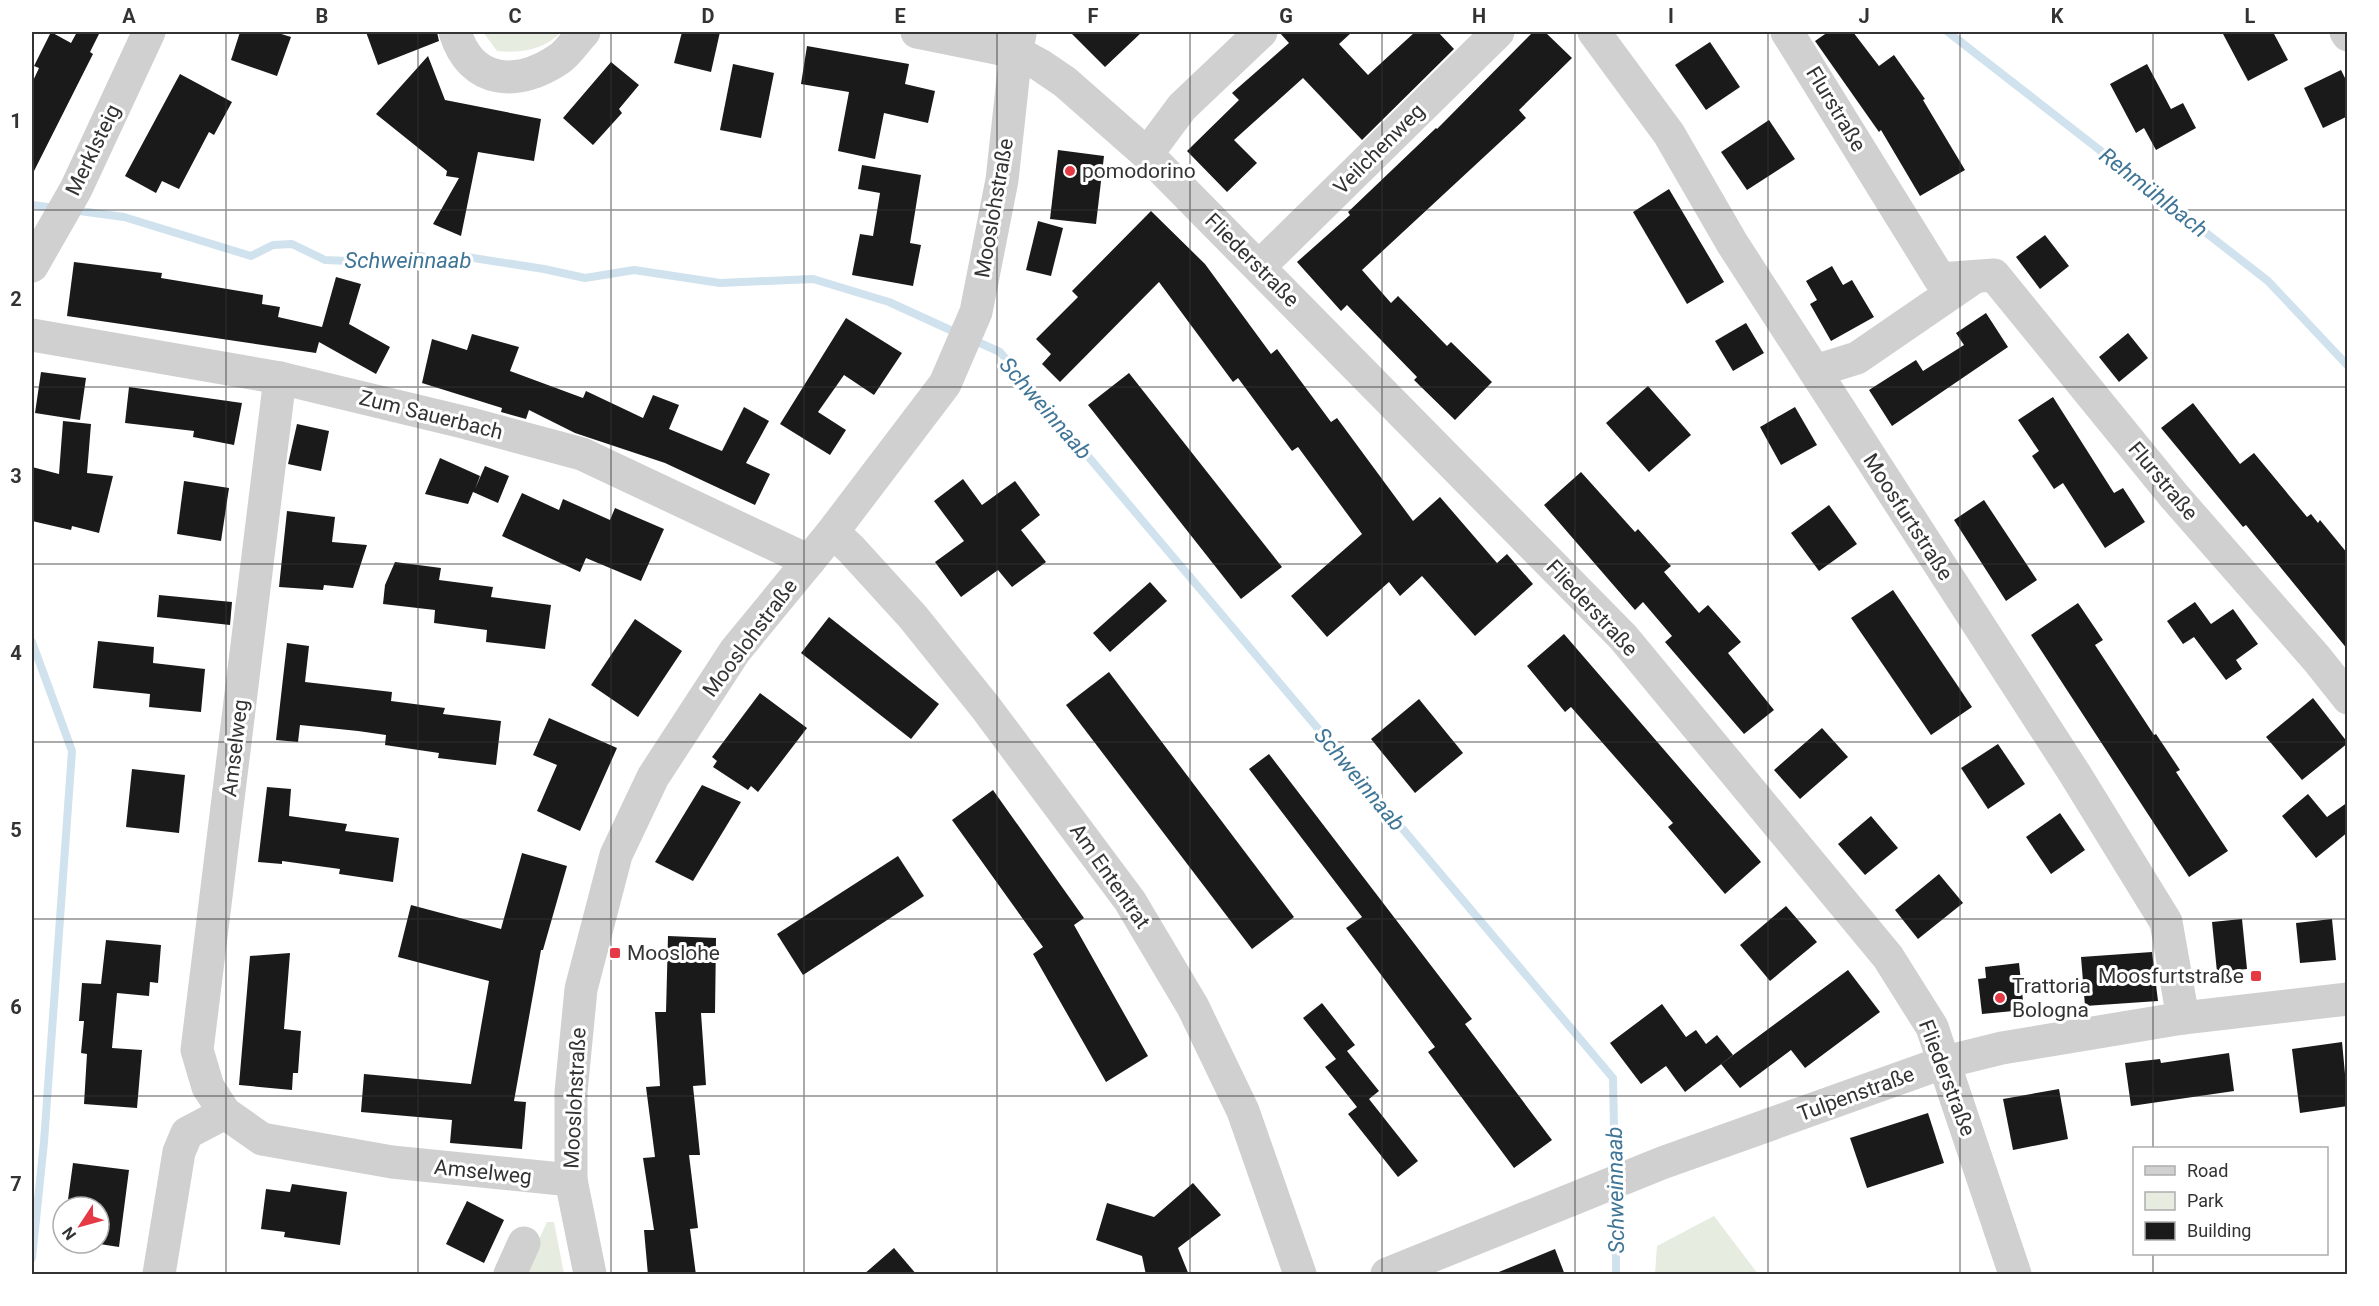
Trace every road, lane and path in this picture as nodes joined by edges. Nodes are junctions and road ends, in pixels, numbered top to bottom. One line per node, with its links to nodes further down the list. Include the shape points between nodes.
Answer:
1 (149, 32): 11 (street, Merklsteig, via 76,189)
2 (455, 32): 3 (street, via 474,64 492,75 521,78 560,59)
3 (584, 32)
4 (917, 32): 9 (street)
5 (1261, 32): 10 (street, via 1182,107)
6 (1498, 32): 12 (street, Veilchenweg)
7 (1594, 32): 15 (street, Moosfurtstraße, via 1669,134 1732,243)
8 (1787, 32): 13 (street, Flurstraße, via 1940,279)
9 (1018, 42): 10 (street, Fliederstraße); 17 (street, Mooslohstraße, via 1002,180 976,312 945,384)
10 (1147, 154): 12 (street, Fliederstraße)
11 (32, 266)
12 (1259, 267): 22 (street, Fliederstraße, via 1623,638 1888,957 1932,1027)
13 (1976, 276): 15 (street, via 1857,358); 19 (street, Flurstraße, via 1994,275 2016,298 2174,496)
14 (32, 335): 16 (street, Zum Sauerbach)
15 (1815, 371): 21 (street, Moosfurtstraße, via 2166,922)
16 (280, 378): 18 (street, Zum Sauerbach, via 582,454); 23 (street, Amselweg, via 197,1050 207,1087)
17 (831, 534): 18 (street, Mooslohstraße); 29 (street, Am Ententrat, via 851,549 913,617 1131,901 1193,1007 1243,1111)
18 (809, 561): 24 (street, Mooslohstraße, via 735,651 653,777 616,855 581,989 571,1092)
19 (2348, 698)
20 (2348, 999): 21 (street, Tulpenstraße)
21 (2183, 1018): 22 (street, Tulpenstraße, via 2002,1048)
22 (1945, 1062): 30 (street, Tulpenstraße, via 1662,1163); 31 (street, Fliederstraße)
23 (225, 1113): 24 (street, Amselweg, via 262,1139 392,1162); 26 (street, via 188,1133 179,1152)
24 (571, 1180): 28 (street, Mooslohstraße)
25 (524, 1243): 27 (street)
26 (159, 1275)
27 (510, 1275)
28 (590, 1275)
29 (1299, 1275)
30 (1387, 1275)
31 (2015, 1275)

